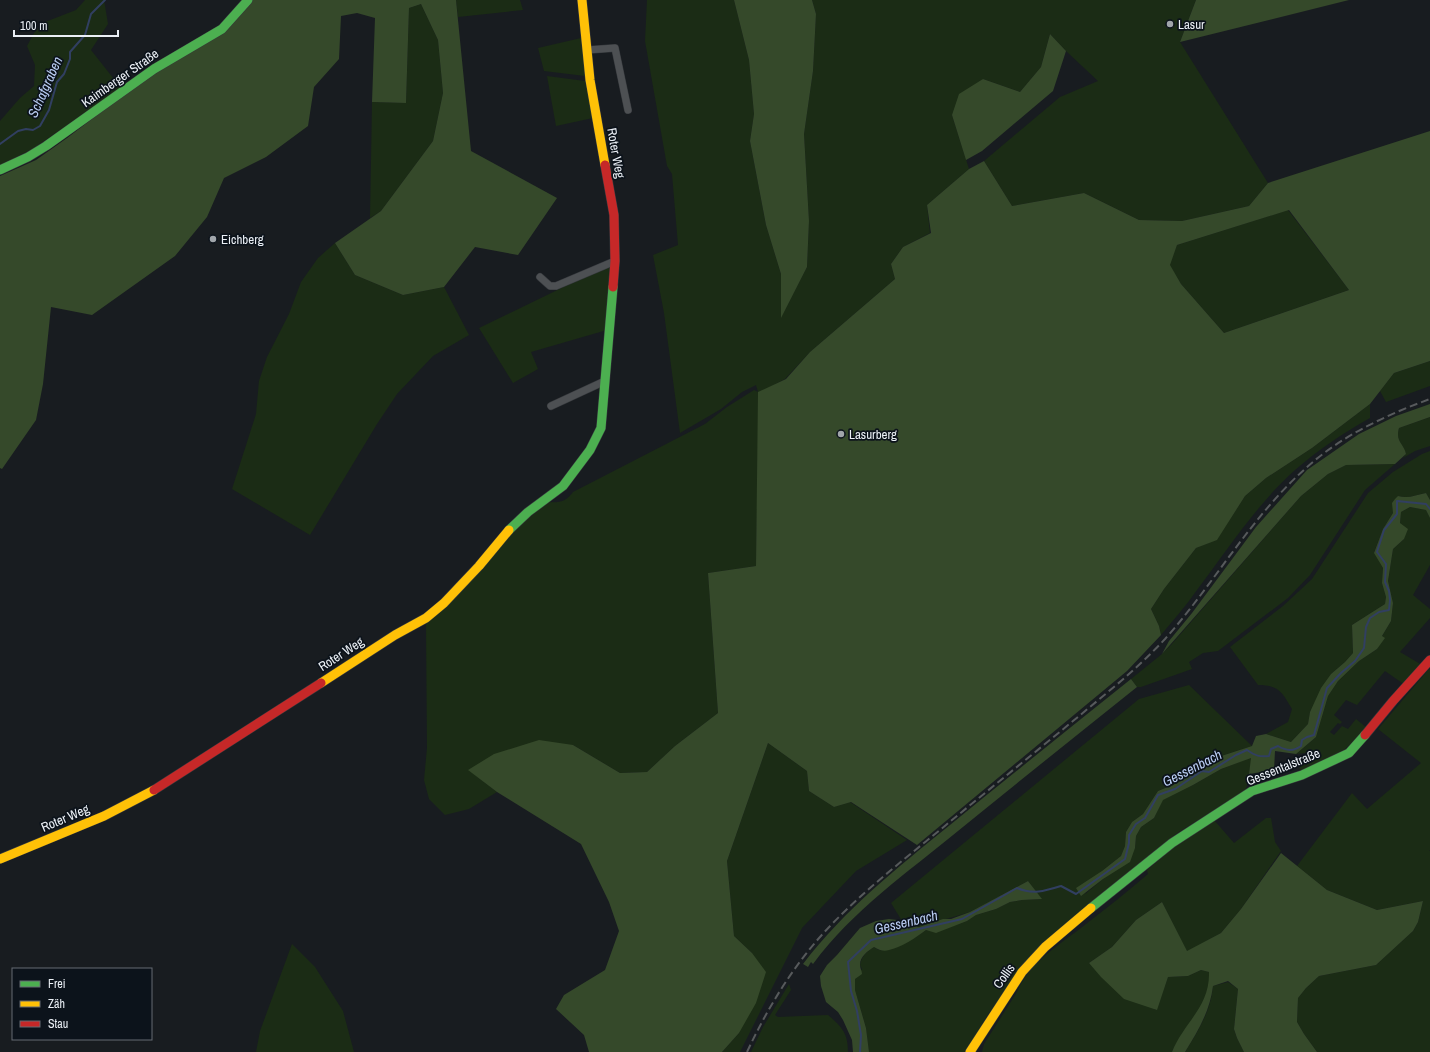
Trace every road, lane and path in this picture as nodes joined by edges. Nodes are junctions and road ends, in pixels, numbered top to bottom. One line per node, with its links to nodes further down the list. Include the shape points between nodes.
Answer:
1 (248, 0): 5 (street, Kaimberger Straße, via 222,29 154,69 46,146)
2 (582, 0): 3 (street, Roter Weg)
3 (587, 50): 4 (street, Roter Weg, via 615,48); 6 (street, Roter Weg, via 614,215)
4 (628, 110)
5 (0, 170)
6 (615, 261): 7 (street, via 556,286 550,286); 8 (street, Roter Weg)
7 (540, 277)
8 (605, 381): 9 (street); 11 (street, Roter Weg, via 601,428 579,466 563,486 509,529 475,571 426,618 395,634 153,790 104,816)
9 (551, 406)
10 (1430, 660): 12 (street, Gessentalstraße, via 1349,753 1302,775 1252,791 1172,843)
11 (0, 859)
12 (1071, 924): 13 (street, Collis, via 1022,972)
13 (970, 1052)

